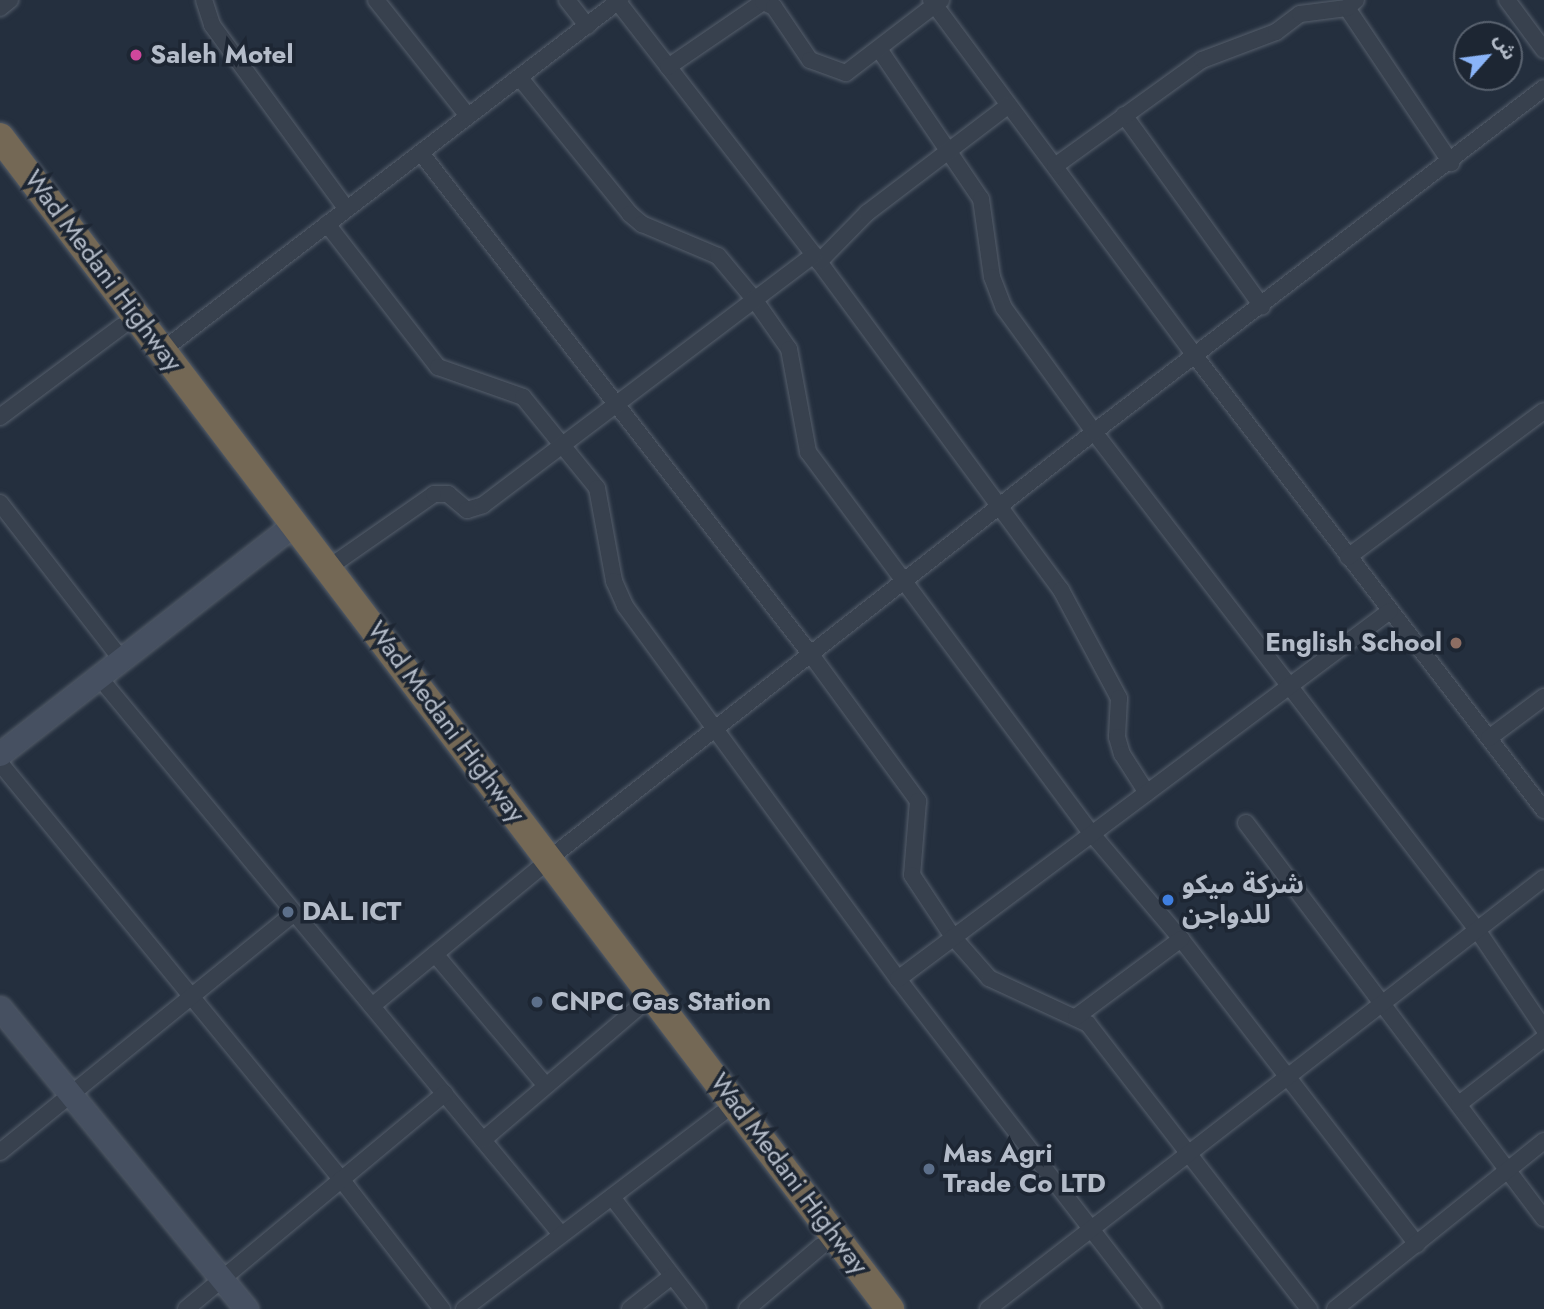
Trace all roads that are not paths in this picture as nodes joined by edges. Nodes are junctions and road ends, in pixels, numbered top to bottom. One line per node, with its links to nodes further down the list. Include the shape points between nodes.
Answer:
1 (10, 0): 9 (street)
2 (204, 0): 25 (street, via 212,25)
3 (376, 0): 18 (street)
4 (567, 0): 10 (street)
5 (619, 1): 10 (street); 13 (street)
6 (1509, 1): 12 (street)
7 (936, 2): 11 (street); 16 (street)
8 (1352, 4): 17 (street, via 1300,14 1276,32 1202,60); 22 (street)
9 (0, 8)
10 (587, 26): 14 (street)
11 (879, 49): 13 (street, via 846,73 810,60 774,6 764,2); 20 (street)
12 (1544, 50)
13 (668, 67): 27 (street)
14 (520, 78): 18 (street); 28 (street, via 630,214 642,224 718,256)
15 (1544, 88): 22 (street)
16 (1009, 105): 20 (street); 24 (street)
17 (1124, 115): 24 (street); 29 (street)
18 (468, 116): 21 (street)
19 (0, 137): 31 (highway, Wad Medani Highway)
20 (948, 150): 27 (street); 36 (street, via 981,199 992,277 1004,308)
21 (421, 153): 25 (street); 33 (street)
22 (1451, 163): 29 (street)
23 (0, 166): 30 (highway, Wad Medani Highway)
24 (1055, 166): 32 (street)
25 (346, 208): 26 (street)
26 (327, 225): 31 (street); 38 (street, via 438,367 514,390)
27 (816, 259): 28 (street); 40 (street)
28 (754, 299): 33 (street); 44 (street, via 789,349 808,452)
29 (1262, 306): 32 (street)
30 (122, 326): 35 (street); 41 (highway, Wad Medani Highway)
31 (163, 350): 41 (highway, Wad Medani Highway)
32 (1195, 356): 36 (street); 42 (street)
33 (618, 404): 38 (street); 46 (street)
34 (1539, 415): 37 (street); 42 (street)
35 (0, 417)
36 (1094, 432): 40 (street); 49 (street)
37 (1544, 433)
38 (564, 447): 43 (street, via 483,505 467,510 448,494 434,494); 51 (street, via 602,498 621,600)
39 (0, 503): 47 (street)
40 (1000, 505): 44 (street); 55 (street, via 1062,590 1119,698 1117,737 1122,754)
41 (287, 530): 43 (highway, Wad Medani Highway); 47 (street); 59 (highway, Wad Medani Highway)
42 (1348, 557): 45 (street)
43 (328, 568): 59 (highway, Wad Medani Highway)
44 (903, 582): 46 (street); 58 (street)
45 (1390, 611): 49 (street); 52 (street)
46 (812, 656): 51 (street); 63 (street, via 918,801 912,875)
47 (122, 660): 48 (street)
48 (99, 677): 53 (street); 61 (street)
49 (1290, 687): 55 (street); 62 (street)
50 (1544, 697): 52 (street)
51 (713, 730): 59 (street); 66 (street)
52 (1489, 738): 56 (street)
53 (0, 754)
54 (0, 763): 67 (street)
55 (1147, 793): 58 (street)
56 (1544, 810)
57 (1246, 824): 68 (street)
58 (1092, 834): 63 (street); 64 (street)
59 (543, 864): 65 (street); 70 (highway, Wad Medani Highway); 103 (highway, Wad Medani Highway)
60 (1544, 878): 62 (street)
61 (294, 913): 67 (street); 69 (street)
62 (1478, 931): 68 (street); 73 (street)
63 (953, 937): 66 (street); 72 (street, via 989,978)
64 (1181, 939): 72 (street); 75 (street)
65 (435, 954): 69 (street); 76 (street)
66 (898, 979): 89 (street)
67 (190, 997): 78 (street); 86 (street)
68 (1383, 1004): 75 (street); 79 (street)
69 (372, 1006): 77 (street)
70 (640, 1006): 76 (street); 80 (highway, Wad Medani Highway)
71 (0, 1008): 78 (street)
72 (1076, 1017): 84 (street, via 1098,1035)
73 (1544, 1029)
74 (1544, 1038): 79 (street)
75 (1287, 1078): 84 (street); 91 (street)
76 (546, 1086): 81 (street)
77 (446, 1093): 81 (street); 86 (street)
78 (71, 1094): 83 (street); 94 (street)
79 (1459, 1104): 85 (street)
80 (721, 1114): 87 (street); 92 (highway, Wad Medani Highway)
81 (483, 1140): 90 (street)
82 (1544, 1141): 85 (street)
83 (0, 1152)
84 (1188, 1152): 89 (street); 106 (street)
85 (1510, 1170): 88 (street); 91 (street)
86 (341, 1179): 94 (street); 97 (street)
87 (612, 1197): 90 (street); 93 (street)
88 (1544, 1218)
89 (1089, 1229): 104 (street); 105 (street)
90 (560, 1233): 98 (street)
91 (1417, 1244): 107 (street)
92 (821, 1246): 101 (street); 102 (highway, Wad Medani Highway)
93 (673, 1276): 99 (street); 100 (street)
94 (222, 1279): 95 (street); 96 (street)
95 (186, 1309)
96 (246, 1309)
97 (443, 1309)
98 (464, 1309)
99 (630, 1309)
100 (698, 1309)
101 (747, 1309)
102 (868, 1309)
103 (890, 1309)
104 (988, 1309)
105 (1153, 1309)
106 (1309, 1309)
107 (1335, 1309)

